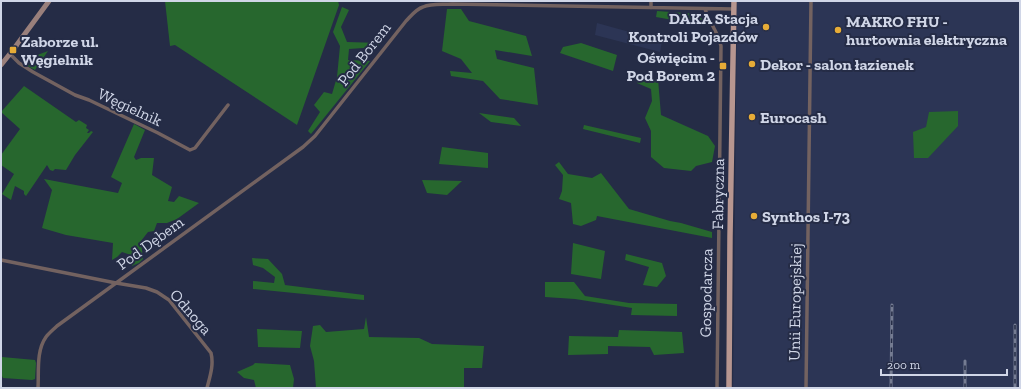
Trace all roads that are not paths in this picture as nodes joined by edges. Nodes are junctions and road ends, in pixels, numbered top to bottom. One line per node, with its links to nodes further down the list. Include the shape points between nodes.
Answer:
1 (49, 1): 9 (street)
2 (651, 1): 6 (street)
3 (734, 1): 8 (main road, Fabryczna)
4 (810, 1): 19 (street, Unii Europejskiej)
5 (533, 3): 6 (street, Pod Borem); 12 (street, Pod Borem, via 423,6 406,21 315,136)
6 (651, 8): 7 (street, Pod Borem)
7 (705, 9): 8 (street, Pod Borem); 17 (street, Gospodarcza, via 721,46)
8 (734, 9): 18 (main road, Fabryczna)
9 (10, 54): 10 (street); 11 (street, Węgielnik, via 32,72 75,95 190,150 196,148)
10 (1, 64)
11 (228, 105)
12 (294, 154): 14 (street, Pod Dębem)
13 (1, 260): 14 (street, Pod Dębem)
14 (116, 283): 15 (street, via 46,336 40,352); 16 (street, Odnoga, via 146,288 169,300 211,353 211,371)
15 (38, 388)
16 (207, 388)
17 (718, 388)
18 (729, 388)
19 (806, 388)

